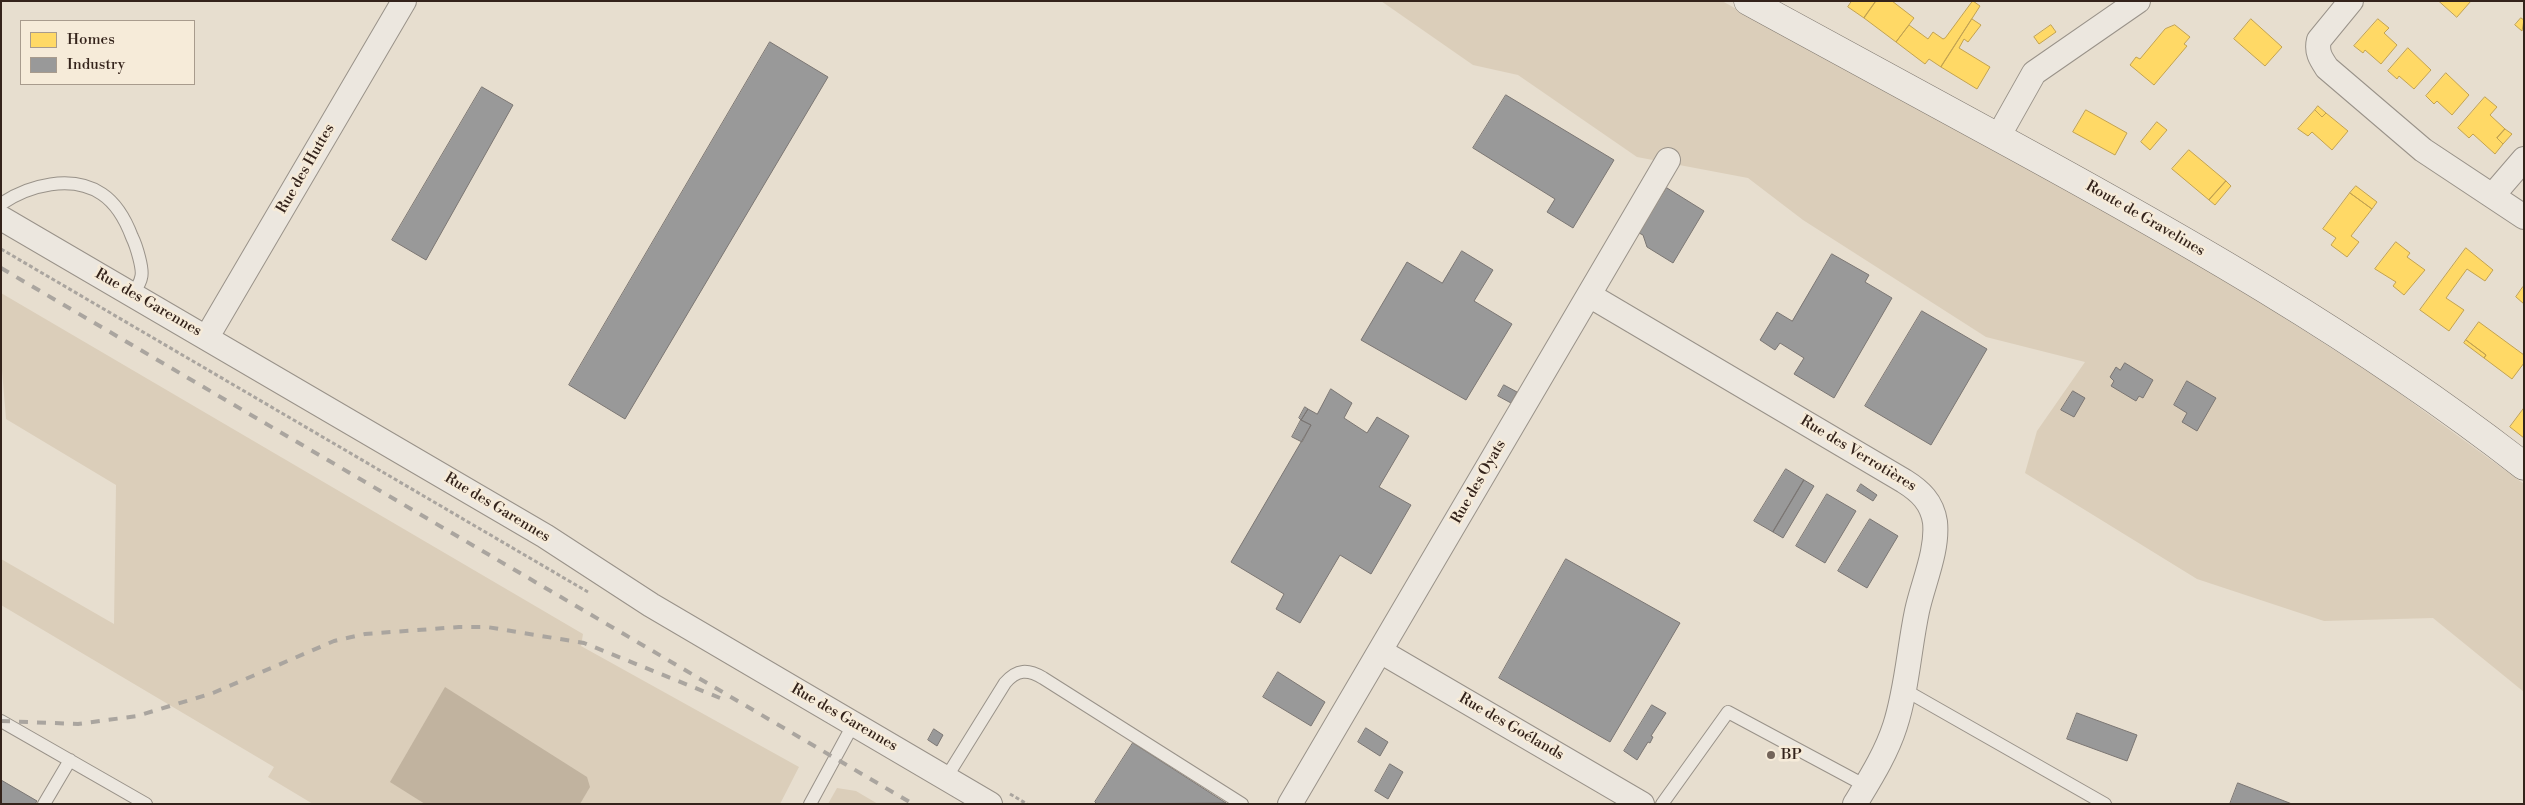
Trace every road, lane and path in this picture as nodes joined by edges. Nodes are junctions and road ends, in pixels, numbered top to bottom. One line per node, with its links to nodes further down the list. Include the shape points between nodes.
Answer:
1 (404, 1): 15 (street, Rue des Huttes)
2 (1748, 1): 5 (main road, Route de Gravelines)
3 (2138, 1): 5 (street, via 2034,73)
4 (2352, 1): 8 (street, via 2317,47 2327,68 2423,150)
5 (1998, 137): 16 (main road, Route de Gravelines, via 2158,226 2319,322 2390,368)
6 (2524, 159): 8 (street)
7 (1668, 160): 14 (street, Rue des Oyats)
8 (2493, 195): 10 (street)
9 (1, 204): 13 (lane, via 44,184 76,184 102,194 125,218 136,245 142,276)
10 (2524, 217)
11 (1, 218): 13 (street, Rue des Garennes)
12 (1, 249): 17 (path)
13 (132, 295): 15 (street, Rue des Garennes)
14 (1589, 295): 18 (street, Rue des Oyats); 19 (street, Rue des Verrotières, via 1904,481 1927,500 1935,520 1934,543 1917,611)
15 (207, 337): 21 (street, Rue des Garennes, via 545,536 651,605)
16 (2524, 466)
17 (590, 594)
18 (1380, 651): 30 (street, Rue des Oyats); 31 (street, Rue des Goélands)
19 (1903, 689): 24 (street, Rue des Verrotières, via 1890,738); 33 (lane)
20 (1, 721): 22 (lane)
21 (854, 723): 23 (street, Rue des Garennes); 27 (lane)
22 (70, 760): 25 (lane); 26 (lane)
23 (946, 778): 28 (street, Rue des Garennes); 29 (lane, via 1005,683 1016,673 1028,671)
24 (1861, 795): 32 (lane, via 1728,712)
25 (44, 804)
26 (146, 804)
27 (810, 804)
28 (990, 804)
29 (1242, 804)
30 (1290, 804)
31 (1642, 804)
32 (1662, 804)
33 (2105, 804)

